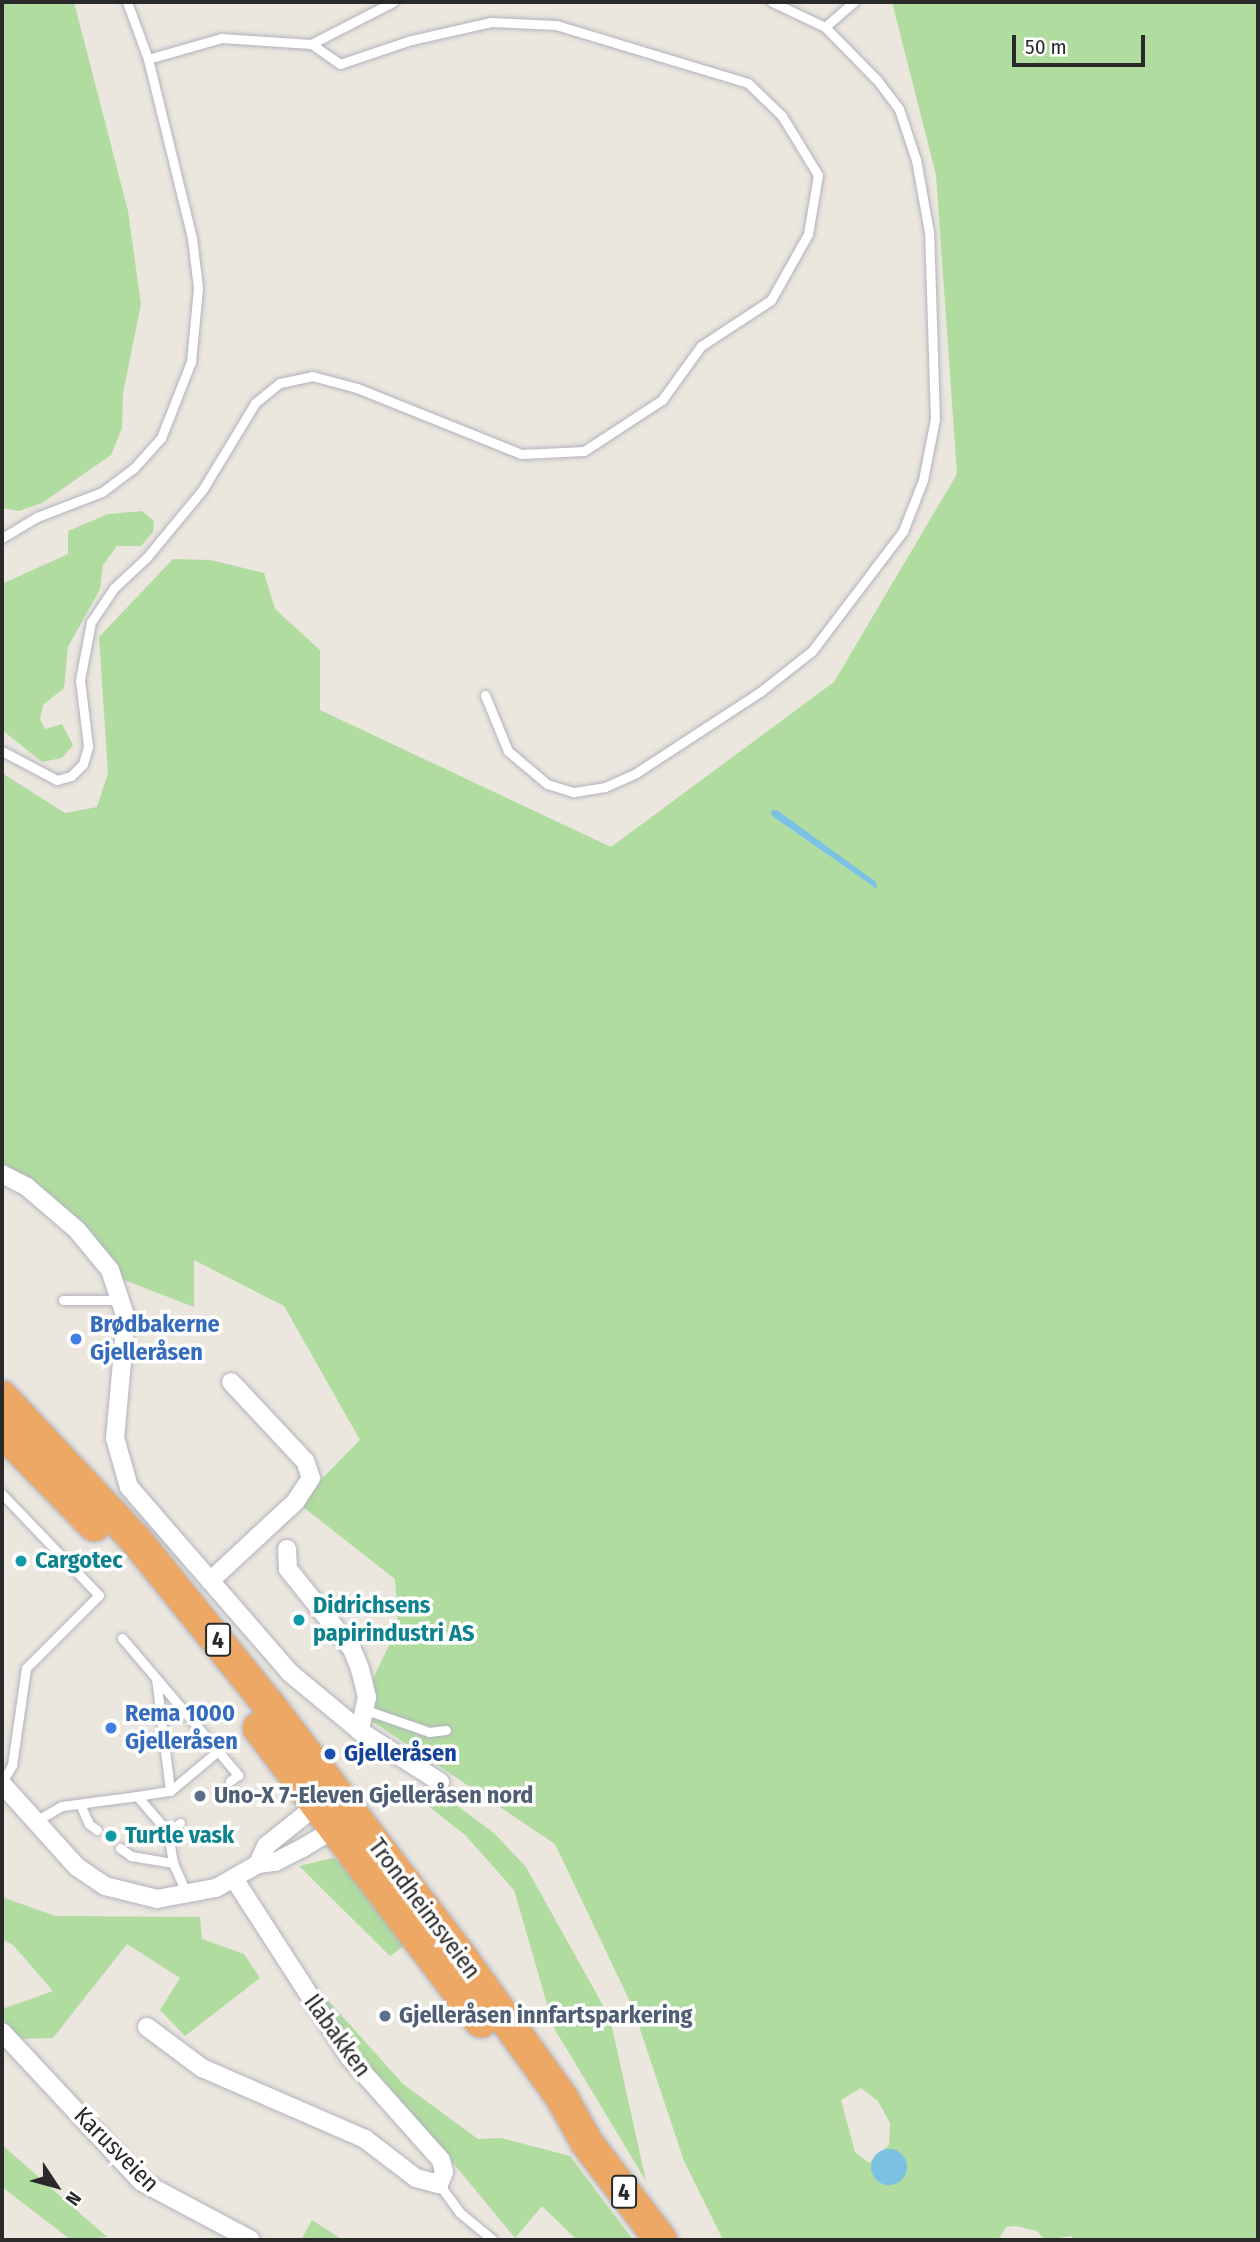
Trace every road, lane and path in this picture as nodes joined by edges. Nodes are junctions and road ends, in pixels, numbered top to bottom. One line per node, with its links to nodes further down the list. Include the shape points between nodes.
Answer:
1 (127, 2): 7 (lane)
2 (393, 2): 6 (lane)
3 (772, 2): 5 (lane)
4 (854, 2): 5 (lane)
5 (825, 27): 9 (lane, via 899,110 916,160 929,232 935,419 923,480 903,531 812,651 760,692 636,773 605,787 574,792 547,784 508,751)
6 (311, 44): 7 (lane, via 221,38); 10 (lane, via 341,64 411,40 491,22 556,26 748,83 782,116 818,175 808,234 771,300 701,346 662,400 584,451 521,454 357,388 312,376 280,383 254,403 203,489 147,557 114,588 91,622 80,680 88,746 83,764 71,776 57,780)
7 (148, 59): 8 (lane, via 192,238 198,288 191,362 161,438 133,470 102,492 37,517)
8 (2, 538)
9 (485, 695)
10 (2, 751)
11 (2, 1174): 13 (street, via 27,1188 88,1240 110,1270)
12 (63, 1300): 13 (lane)
13 (121, 1300): 19 (street, via 127,1341 115,1437 122,1475)
14 (230, 1382): 19 (street, via 305,1461 312,1478 296,1501)
15 (2, 1397): 32 (highway, Trondheimsveien / 4, via 62,1457 164,1573)
16 (2, 1431): 32 (highway, Trondheimsveien / 4, via 85,1514 155,1594)
17 (2, 1494): 28 (lane, via 99,1595 26,1668 12,1765)
18 (287, 1549): 22 (street, via 288,1569 352,1649 365,1686)
19 (210, 1581): 24 (street, via 289,1672)
20 (122, 1638): 21 (lane)
21 (156, 1677): 25 (lane); 29 (lane)
22 (366, 1710): 23 (lane, via 429,1732); 24 (street)
23 (446, 1730)
24 (360, 1731): 27 (street)
25 (218, 1751): 26 (lane, via 238,1774); 29 (lane)
26 (230, 1781)
27 (440, 1782)
28 (2, 1783): 33 (street)
29 (170, 1791): 30 (lane)
30 (137, 1796): 31 (lane); 36 (lane)
31 (80, 1804): 33 (lane, via 62,1806); 35 (lane)
32 (332, 1812): 39 (street, via 301,1849); 39 (street, via 266,1846); 47 (highway, Trondheimsveien / 4, via 562,2098 587,2143)
33 (34, 1822): 41 (street, via 77,1867 105,1886 143,1898)
34 (180, 1823): 36 (lane)
35 (97, 1830)
36 (168, 1832): 38 (lane)
37 (121, 1848): 38 (lane, via 131,1856)
38 (173, 1863): 41 (lane)
39 (258, 1864): 40 (street)
40 (234, 1879): 41 (street); 44 (street, Ilabakken, via 350,2058 441,2160 444,2172)
41 (187, 1897)
42 (147, 2027): 44 (street, via 202,2068 365,2139 416,2178)
43 (2, 2032): 45 (street, Karusveien, via 142,2182)
44 (439, 2184): 46 (lane, Ilabakken, via 459,2212)
45 (251, 2240)
46 (493, 2240)
47 (662, 2240)

